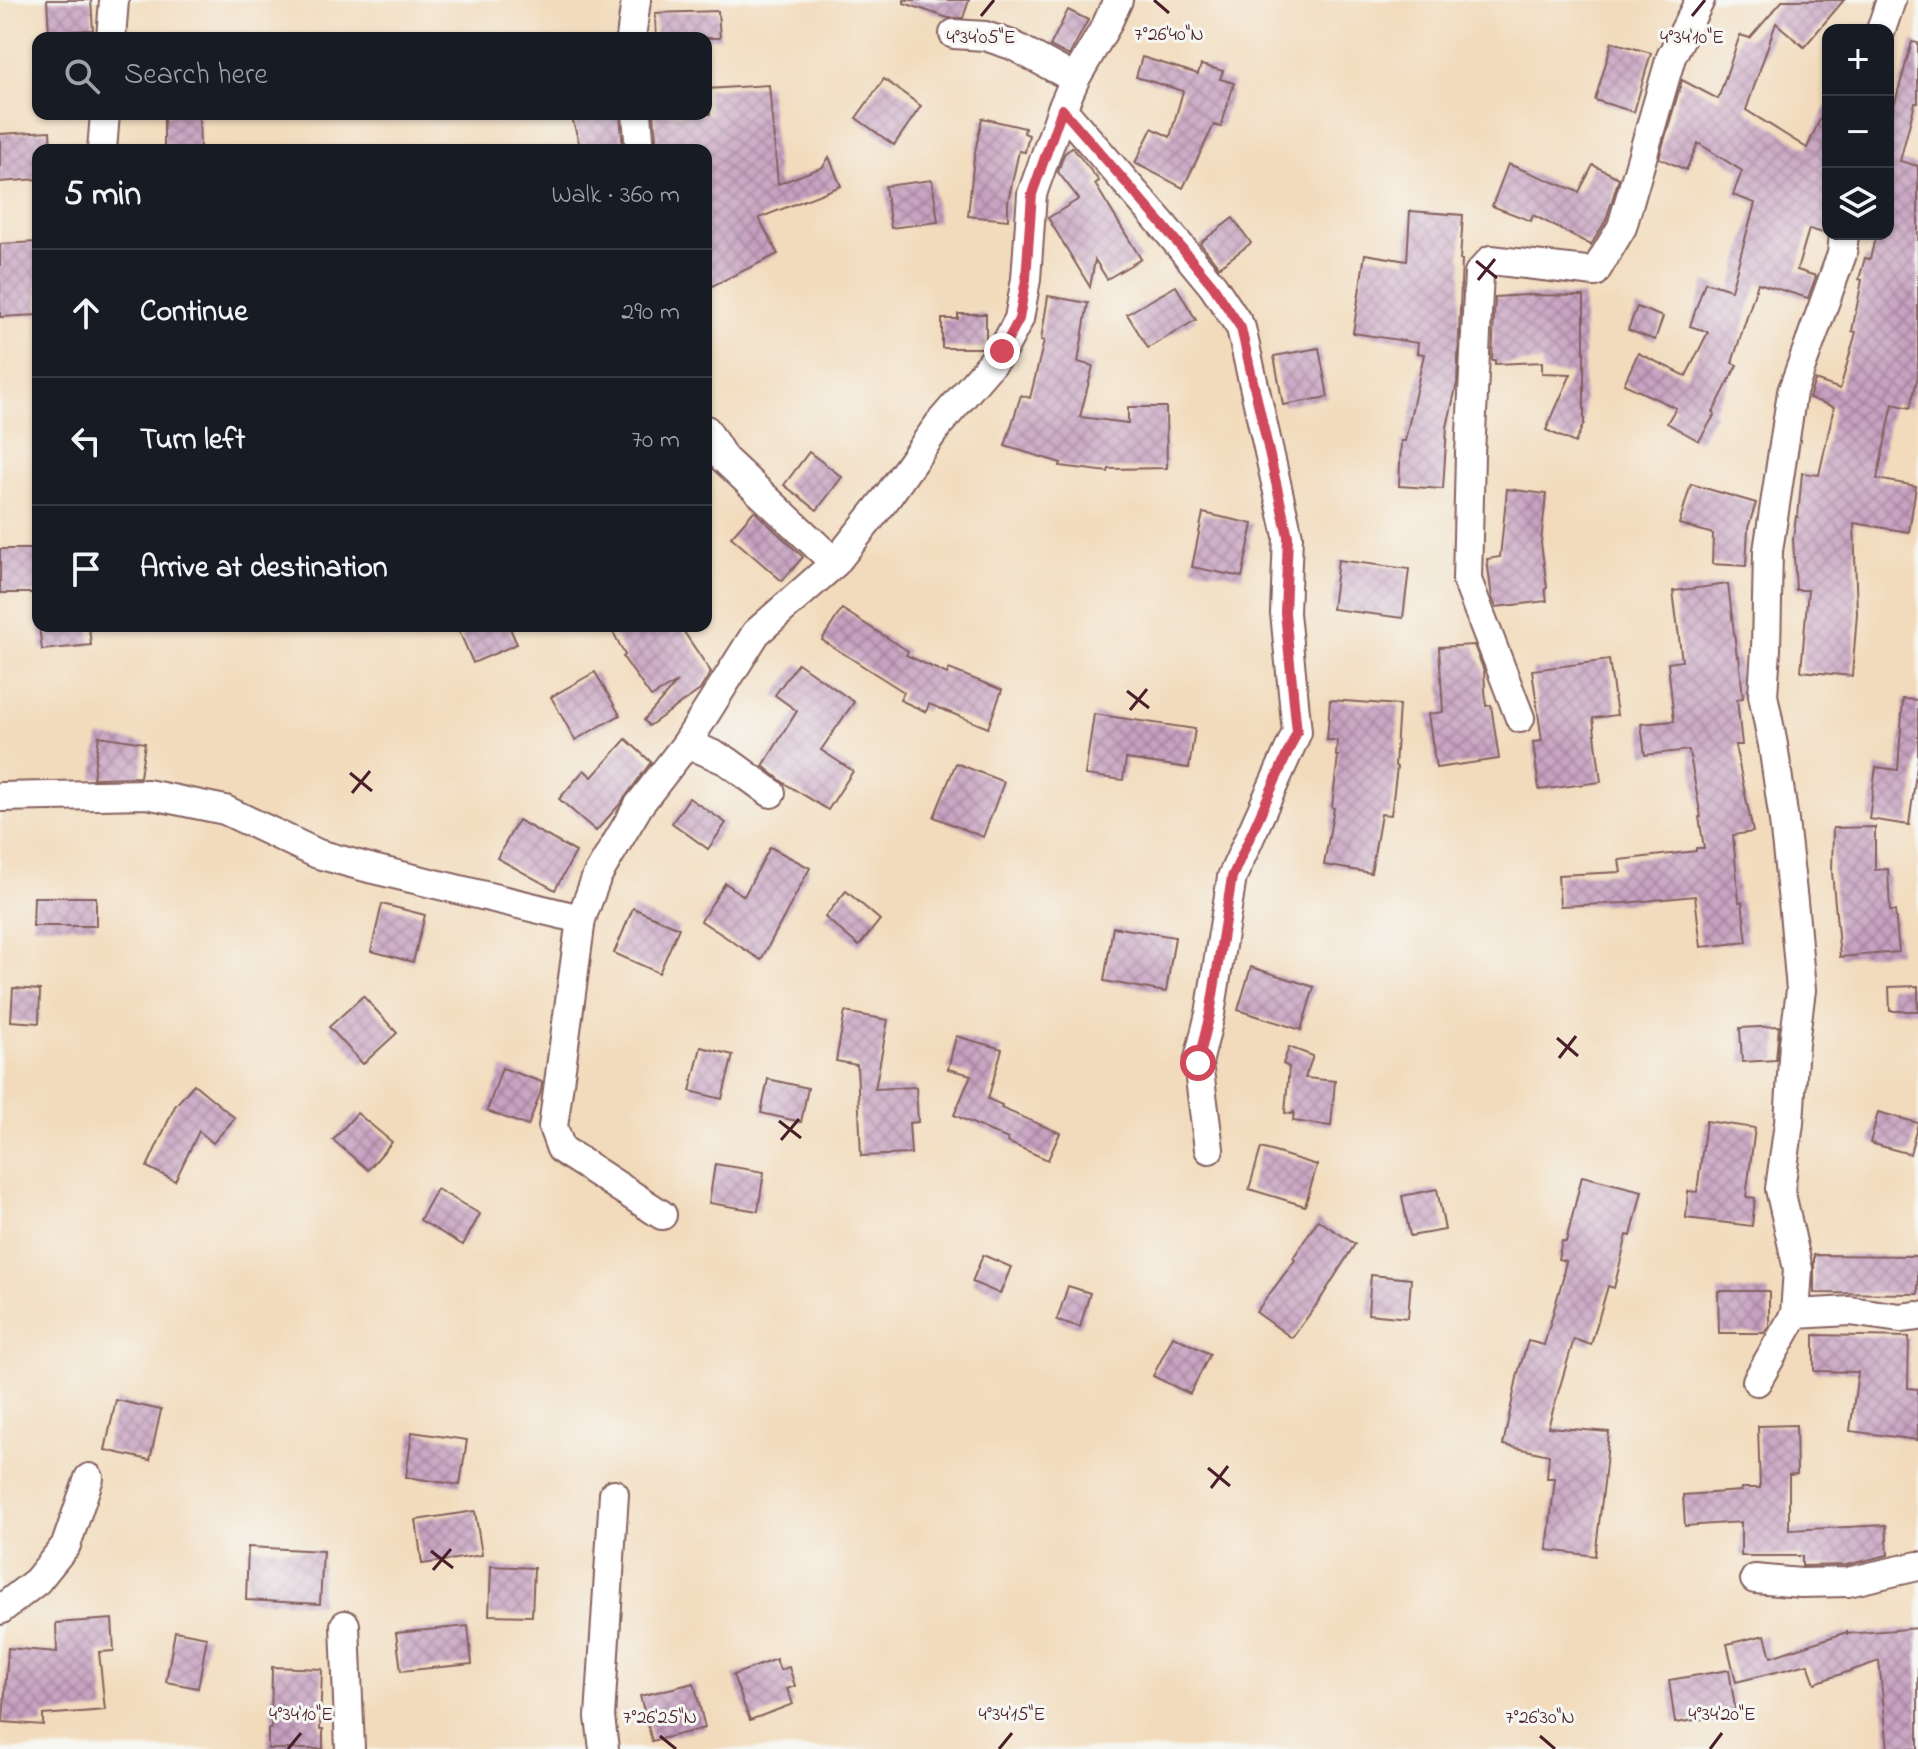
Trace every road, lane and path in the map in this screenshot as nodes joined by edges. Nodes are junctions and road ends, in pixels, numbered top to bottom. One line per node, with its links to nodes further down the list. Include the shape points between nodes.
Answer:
1 (114, 0): 7 (street)
2 (636, 0): 8 (street)
3 (1118, 0): 10 (street)
4 (1700, 0): 19 (street, via 1671,57 1622,227 1595,272 1491,260 1479,273 1467,580)
5 (1891, 0): 6 (street)
6 (1883, 24)
7 (111, 32)
8 (632, 32)
9 (954, 34): 10 (street, via 1012,45)
10 (1075, 79): 11 (street)
11 (1062, 109): 18 (street, via 1032,194 1019,319 1002,351 939,424); 24 (street, via 1213,286 1241,328 1288,536 1285,613 1297,732 1232,877 1198,1063)
12 (104, 120): 14 (street)
13 (638, 120): 15 (street)
14 (102, 144)
15 (640, 144)
16 (1843, 240): 26 (street, via 1792,392 1768,551 1763,695 1784,821 1801,990 1780,1189 1798,1269)
17 (712, 440): 18 (street, via 724,459)
18 (835, 563): 20 (street, via 756,633)
19 (1520, 718)
20 (687, 743): 21 (street, via 727,761); 23 (street, via 639,805 597,876)
21 (771, 793)
22 (0, 797): 23 (street, via 147,794 225,810 318,854)
23 (581, 919): 25 (street, via 553,1127 561,1149)
24 (1209, 1149)
25 (662, 1215)
26 (1795, 1314): 27 (street); 28 (street)
27 (1918, 1316)
28 (1757, 1381)
29 (89, 1478): 33 (street, via 66,1545 37,1581)
30 (614, 1494): 36 (street, via 600,1717)
31 (1918, 1566): 32 (street, via 1848,1582)
32 (1755, 1579)
33 (0, 1610)
34 (345, 1625): 35 (street)
35 (350, 1749)
36 (604, 1749)

